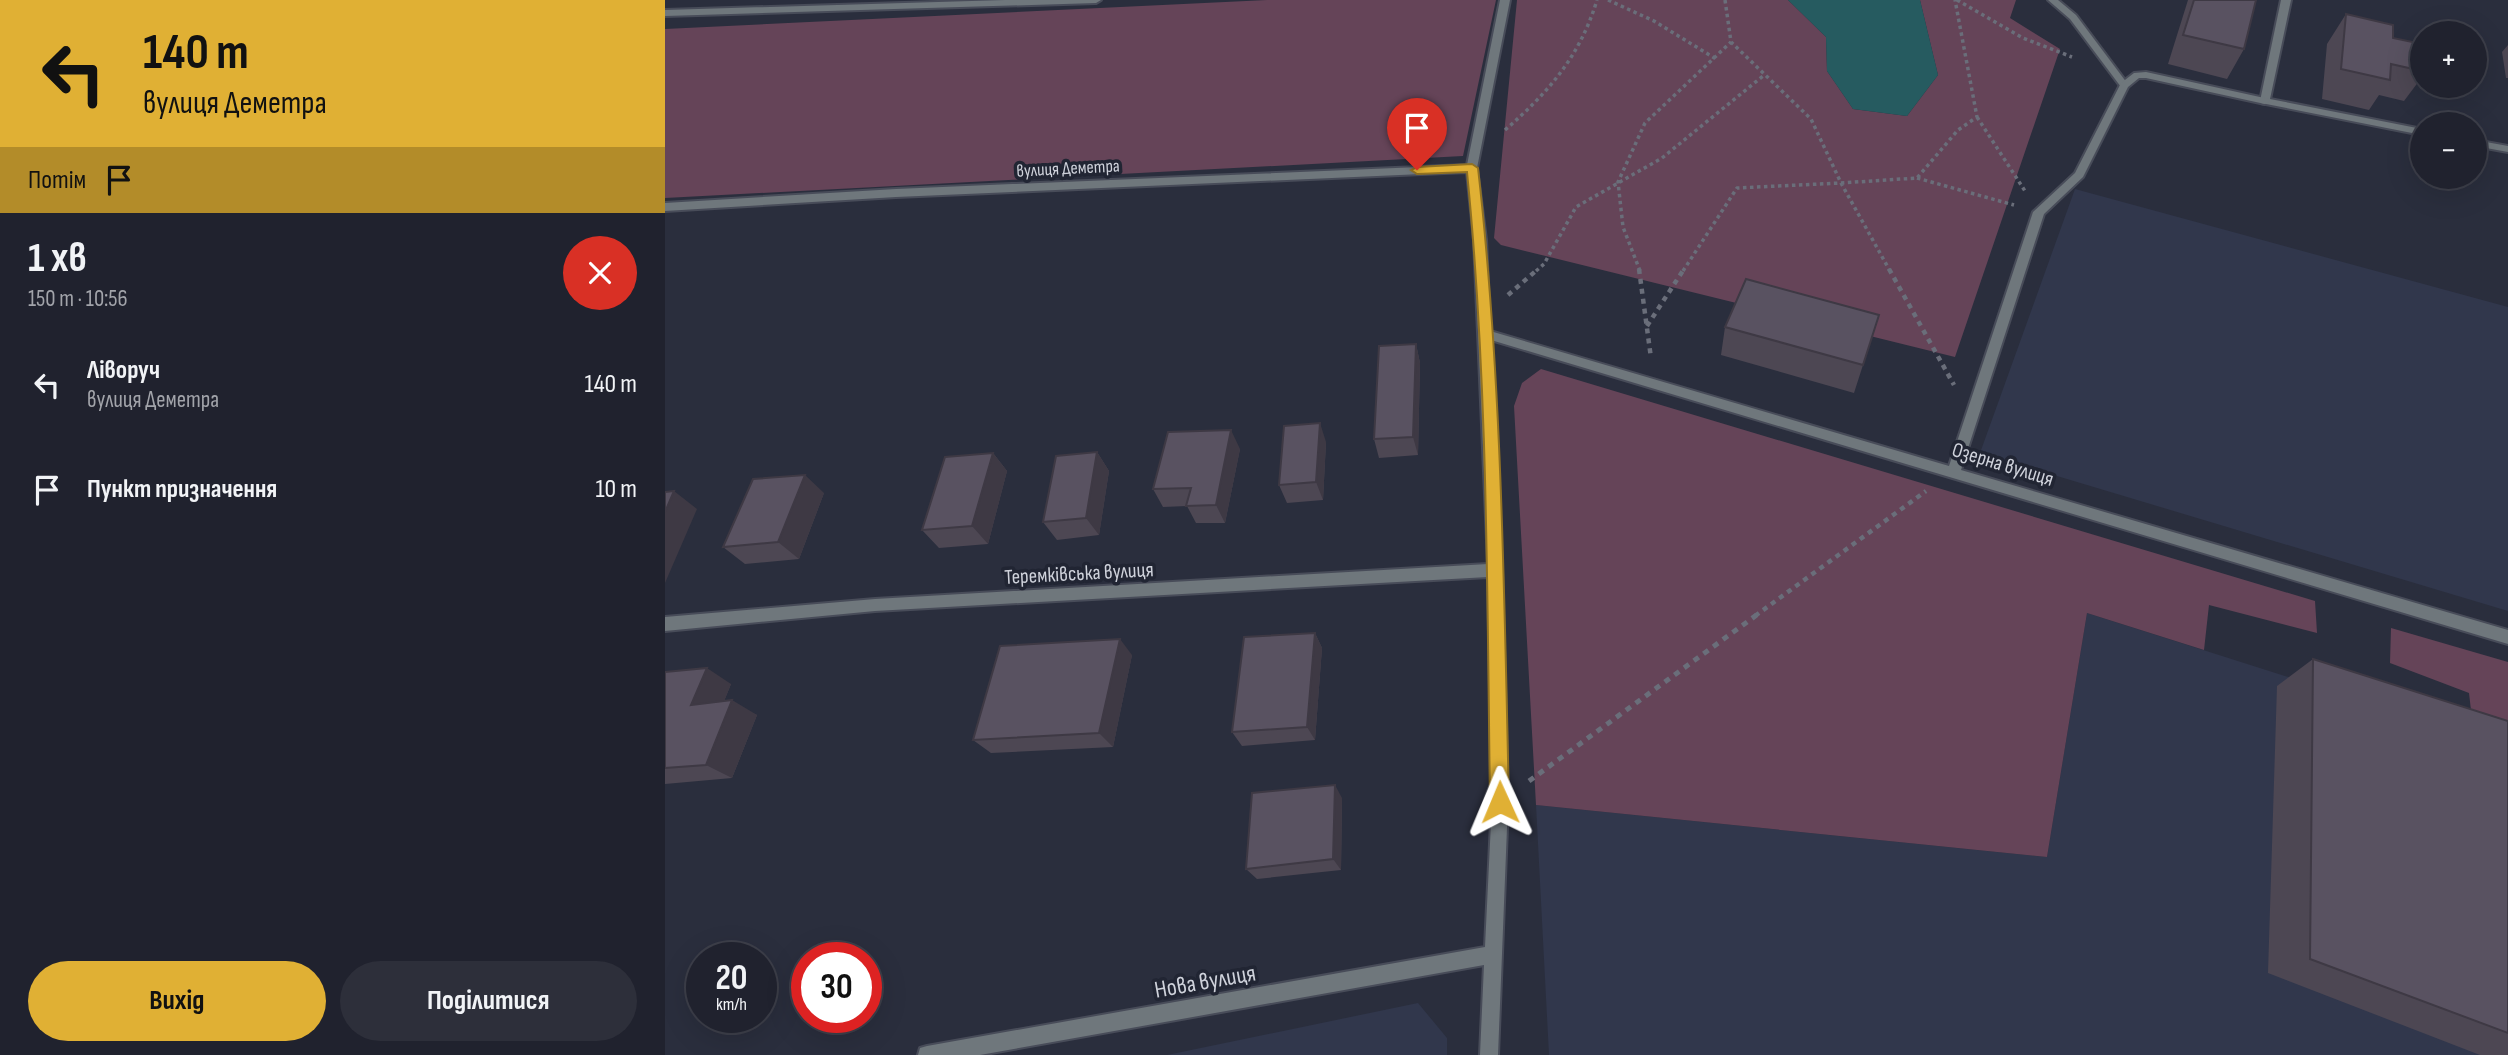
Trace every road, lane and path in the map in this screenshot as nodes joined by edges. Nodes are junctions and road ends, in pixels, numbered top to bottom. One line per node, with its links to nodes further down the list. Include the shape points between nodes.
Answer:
1 (1096, 0): 9 (street)
2 (1505, 0): 20 (street)
3 (1597, 0): 20 (path, via 1589,31 1553,89)
4 (1608, 0): 11 (path, via 1654,21)
5 (1725, 0): 10 (path)
6 (1956, 0): 12 (path, via 2023,38); 16 (path)
7 (2053, 0): 12 (street, via 2073,17)
8 (2286, 0): 15 (street)
9 (665, 13)
10 (1731, 42): 11 (path); 13 (path)
11 (1716, 59): 22 (path, via 1645,123)
12 (2113, 73): 14 (street)
13 (1763, 76): 22 (path, via 1662,158); 23 (path, via 1811,119)
14 (2124, 85): 15 (street, via 2137,75 2146,75); 25 (street, via 2079,174)
15 (2265, 101): 17 (street)
16 (1977, 117): 21 (path, via 1958,130); 25 (path)
17 (2410, 130)
18 (2487, 145): 19 (street)
19 (2508, 149)
20 (1473, 163): 24 (street, вулиця Деметра); 26 (street)
21 (1917, 178): 23 (path); 25 (path)
22 (1618, 182): 26 (path, via 1576,207 1544,264); 27 (path, via 1623,227 1640,272)
23 (1841, 183): 27 (path, via 1737,188); 30 (path)
24 (665, 208)
25 (2039, 212): 30 (street)
26 (1484, 316): 28 (street)
27 (1647, 326): 29 (path)
28 (1485, 334): 29 (street, Озерна вулиця); 32 (street)
29 (1654, 383): 31 (street, Озерна вулиця)
30 (1972, 416): 31 (street)
31 (1954, 471): 34 (street, Озерна вулиця); 35 (path)
32 (1495, 570): 33 (street, Теремківська вулиця, via 875,605); 35 (street)
33 (665, 624)
34 (2508, 637)
35 (1500, 802): 36 (street)
36 (1491, 955): 37 (street, Нова вулиця); 39 (street)
37 (1005, 1048): 38 (street, Нова вулиця)
38 (927, 1055)
39 (1489, 1055)

